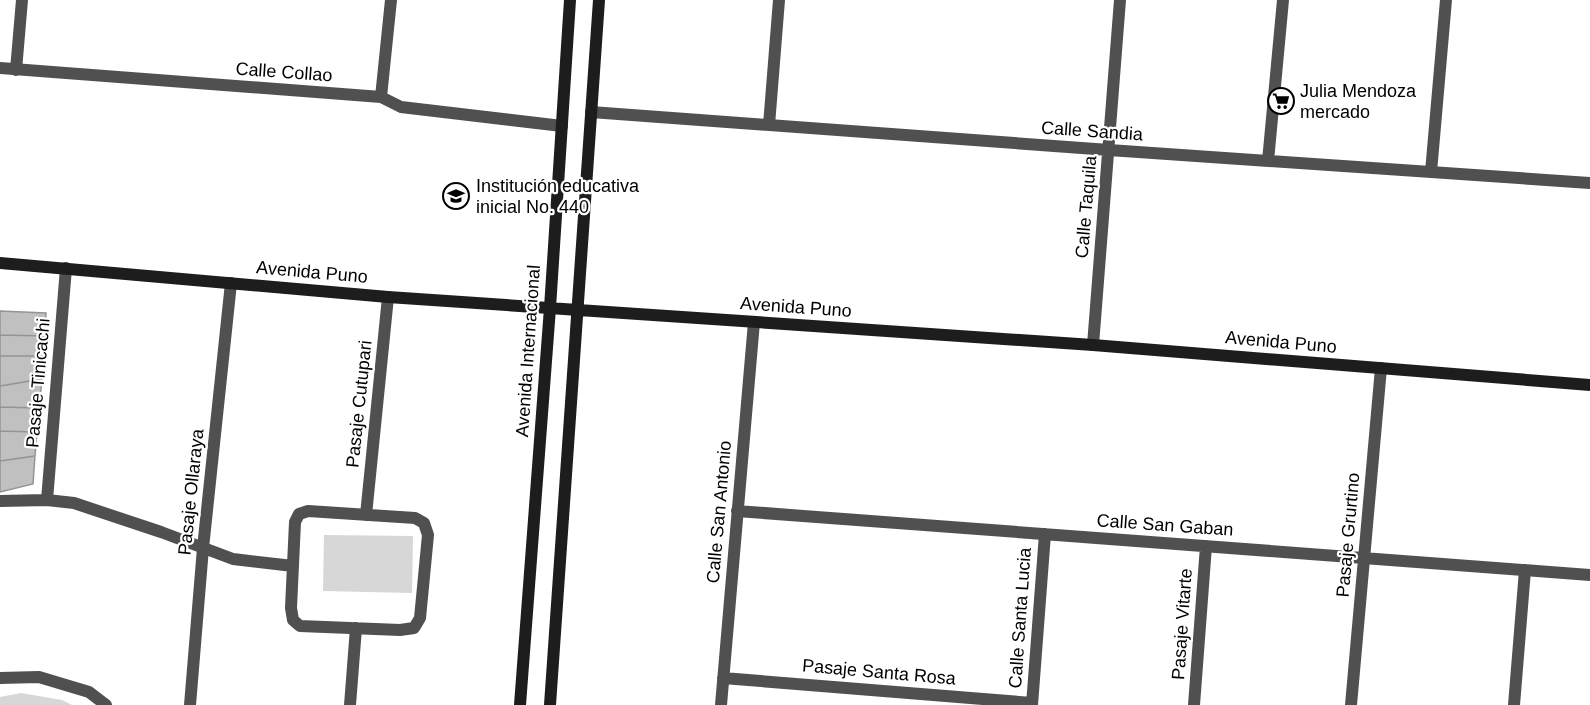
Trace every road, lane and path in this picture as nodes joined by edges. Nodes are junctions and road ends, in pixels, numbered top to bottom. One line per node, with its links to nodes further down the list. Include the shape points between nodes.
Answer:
1 (22, 0): 10 (street)
2 (392, 0): 11 (street)
3 (570, 0): 14 (main road, Avenida Internacional)
4 (599, 0): 12 (main road)
5 (779, 0): 13 (street)
6 (1120, 0): 15 (street, Calle Taquila)
7 (1282, 0): 16 (street)
8 (1446, 0): 17 (street)
9 (0, 69): 10 (street, Calle Collao)
10 (16, 70): 11 (street, Calle Collao)
11 (381, 97): 14 (street, Calle Collao, via 400,107)
12 (591, 112): 13 (street, Calle Sandia); 24 (main road)
13 (769, 125): 15 (street, Calle Sandia)
14 (562, 126): 23 (main road, Avenida Internacional)
15 (1108, 150): 16 (street, Calle Sandia); 26 (street, Calle Taquila)
16 (1268, 161): 17 (street, Calle Sandia)
17 (1431, 172): 18 (street, Calle Sandia)
18 (1590, 183)
19 (0, 263): 20 (main road, Avenida Puno)
20 (66, 268): 21 (main road, Avenida Puno); 29 (street, Pasaje Tinicachi)
21 (231, 283): 22 (main road, Avenida Puno); 35 (street, Pasaje Ollaraya)
22 (388, 297): 23 (main road, Avenida Puno); 32 (street, Pasaje Cutupari)
23 (550, 308): 24 (main road, Avenida Puno); 47 (main road, Avenida Internacional)
24 (577, 310): 25 (main road, Avenida Puno); 48 (main road)
25 (754, 322): 26 (main road, Avenida Puno); 31 (street, Calle San Antonio)
26 (1093, 345): 27 (main road, Avenida Puno)
27 (1381, 368): 28 (main road, Avenida Puno); 36 (street, Pasaje Grurtino)
28 (1590, 385)
29 (47, 500): 30 (street); 35 (street, via 74,503)
30 (0, 501)
31 (737, 511): 33 (street, Calle San Gaban); 42 (street, Calle San Antonio)
32 (366, 514): 37 (street, via 298,514); 40 (street, via 415,518 424,523 428,535 420,618 414,628)
33 (1045, 534): 34 (street, Calle San Gaban); 43 (street, Calle Santa Lucia)
34 (1206, 546): 36 (street, Calle San Gaban); 50 (street, Pasaje Vitarte)
35 (202, 548): 37 (street, via 233,559); 45 (street, Pasaje Ollaraya)
36 (1364, 558): 38 (street, Calle San Gaban); 51 (street, Pasaje Grurtino)
37 (293, 566): 40 (street, via 293,620 300,626)
38 (1525, 570): 39 (street, Calle San Gaban); 52 (street)
39 (1590, 575)
40 (356, 628): 46 (street)
41 (0, 678): 44 (street, via 39,677 89,692)
42 (723, 678): 43 (street, Pasaje Santa Rosa); 49 (street, Calle San Antonio)
43 (1032, 704)
44 (106, 705)
45 (190, 705)
46 (350, 705)
47 (519, 705)
48 (550, 705)
49 (721, 705)
50 (1194, 705)
51 (1351, 705)
52 (1514, 705)

